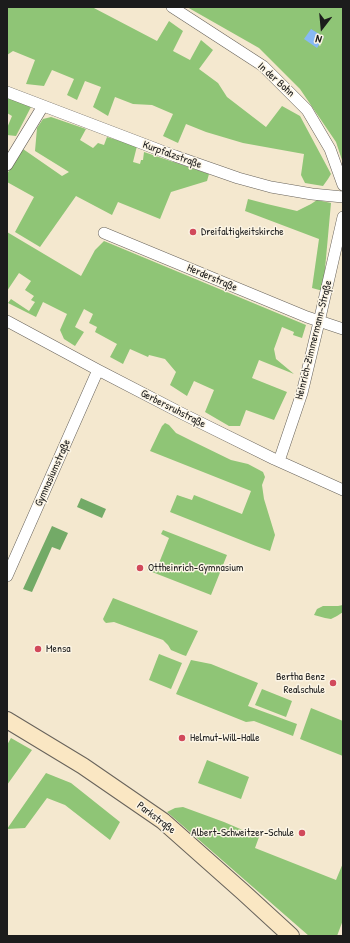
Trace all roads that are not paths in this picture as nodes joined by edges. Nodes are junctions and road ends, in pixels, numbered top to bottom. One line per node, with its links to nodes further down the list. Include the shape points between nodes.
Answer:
1 (172, 7): 5 (street, In der Bohn, via 263,66 307,110 330,149)
2 (7, 92): 3 (street, Kurpfalzstraße)
3 (43, 106): 4 (street); 6 (street, Kurpfalzstraße, via 238,178 271,188)
4 (7, 165)
5 (343, 185)
6 (343, 197)
7 (343, 217): 10 (street, Heinrich-Zimmermann-Straße)
8 (104, 233): 10 (street, Herderstraße)
9 (7, 321): 12 (street, Gerbersruhstraße)
10 (319, 322): 11 (street, Herderstraße); 13 (street, Heinrich-Zimmermann-Straße, via 302,393)
11 (343, 329)
12 (98, 370): 13 (street, Gerbersruhstraße); 15 (street, Gymnasiumstraße)
13 (279, 461): 14 (street, Gerbersruhstraße)
14 (343, 490)
15 (7, 576)
16 (7, 720): 17 (street, Parkstraße, via 83,766 163,821)
17 (291, 936)

